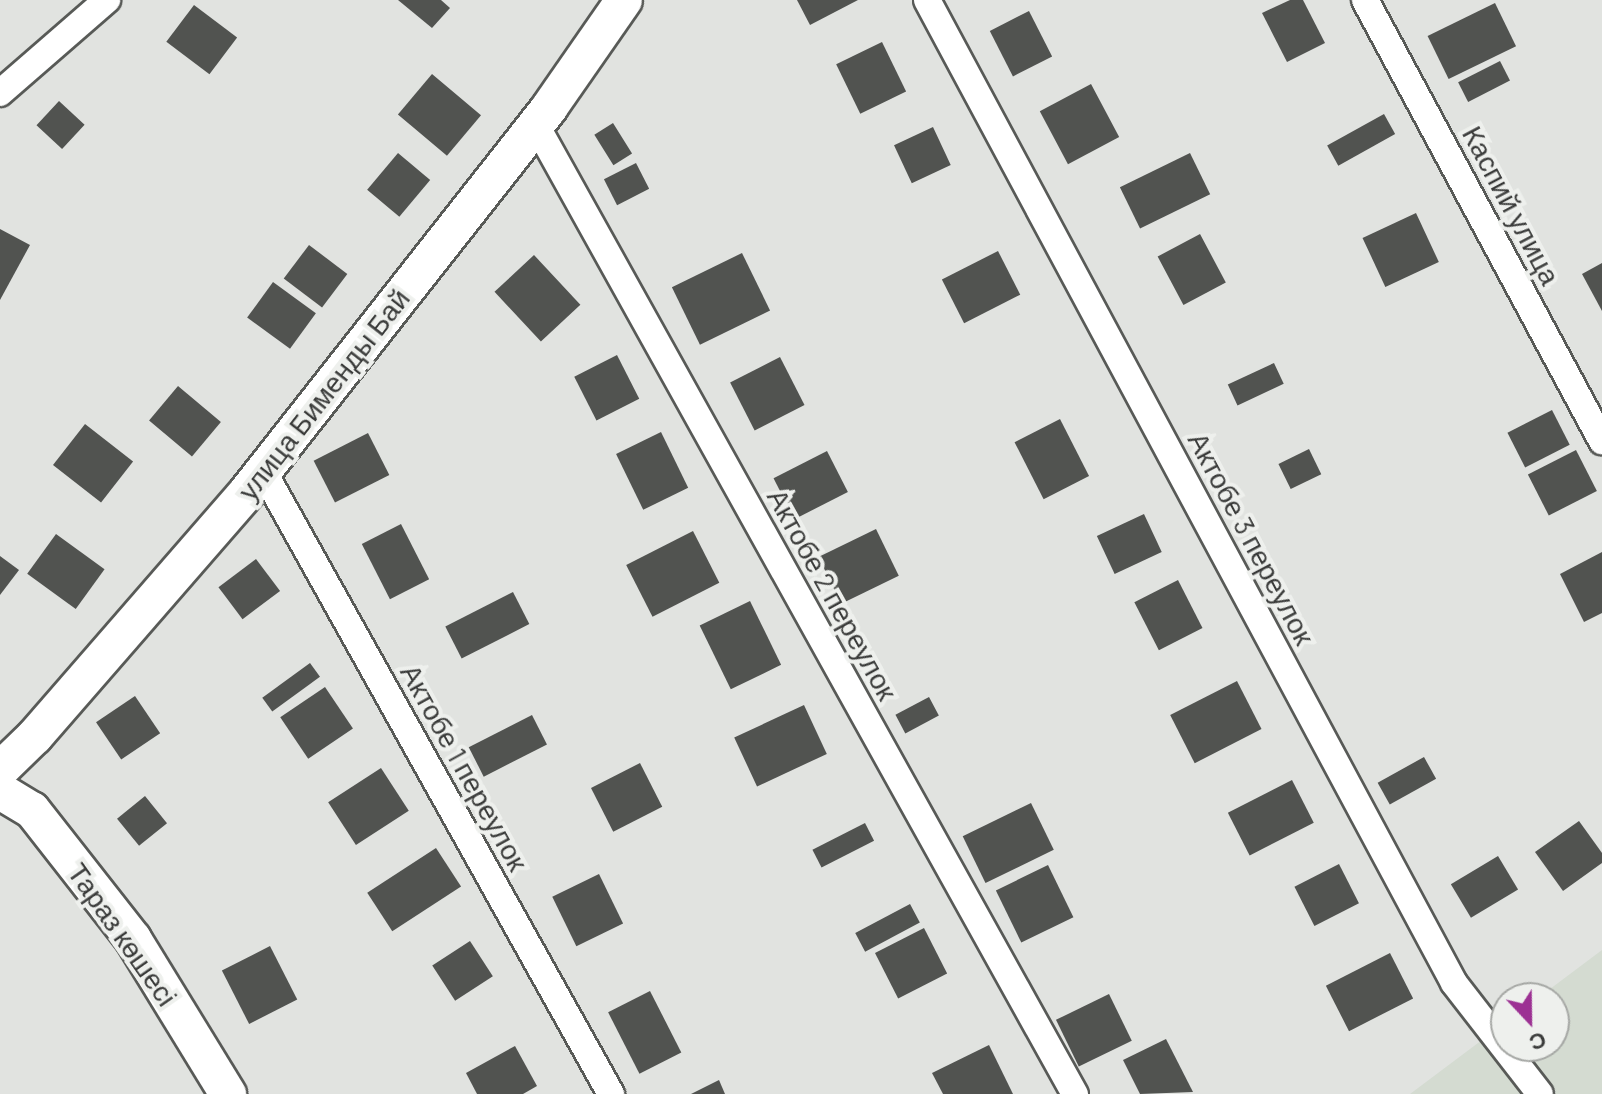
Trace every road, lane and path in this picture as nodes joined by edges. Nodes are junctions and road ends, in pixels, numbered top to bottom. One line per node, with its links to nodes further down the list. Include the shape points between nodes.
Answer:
1 (107, 0): 5 (street)
2 (624, 0): 6 (street, улица Бименды Бай)
3 (927, 0): 14 (street, Актобе 3 переулок, via 1454,983)
4 (1365, 0): 7 (street, Каспий улица)
5 (0, 93)
6 (536, 125): 8 (street, улица Бименды Бай); 13 (street, Актобе 2 переулок)
7 (1602, 441)
8 (263, 471): 9 (street, улица Бименды Бай); 12 (street, Актобе 1 переулок)
9 (0, 770)
10 (0, 791): 11 (street, Тараз көшесі, via 32,810 133,939)
11 (228, 1094)
12 (611, 1094)
13 (1075, 1094)
14 (1540, 1094)

